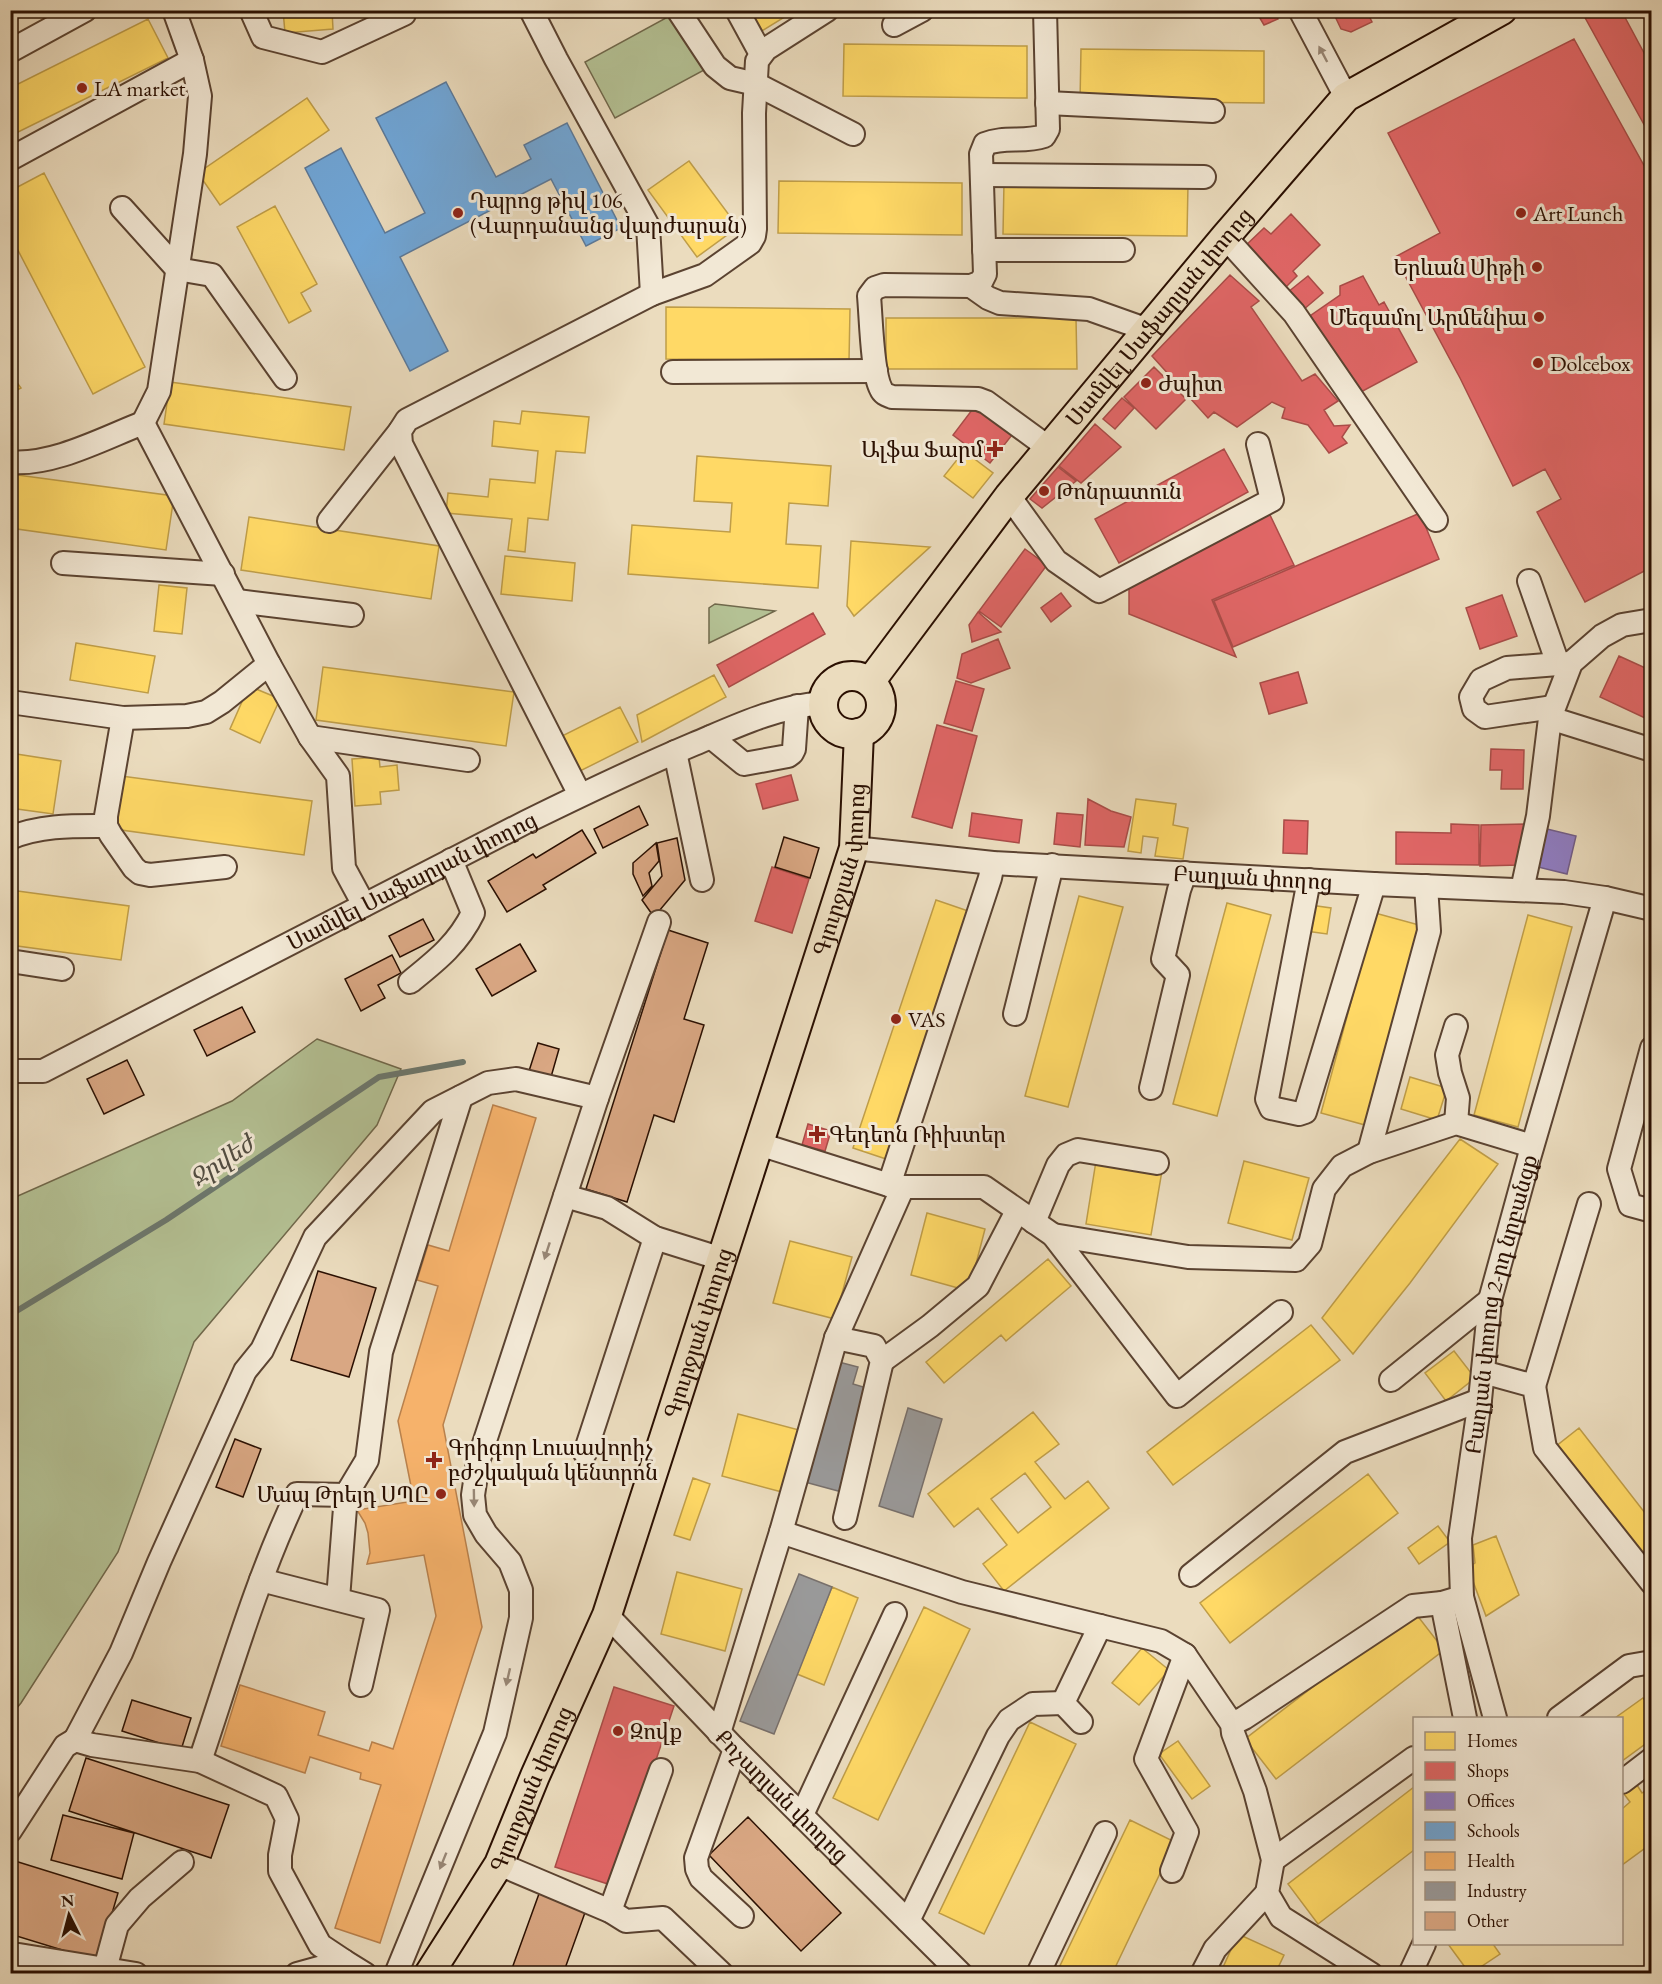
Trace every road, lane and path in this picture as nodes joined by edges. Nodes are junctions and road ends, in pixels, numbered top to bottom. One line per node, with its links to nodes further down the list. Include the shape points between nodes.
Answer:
1 (85, 10): 14 (street)
2 (174, 10): 16 (street)
3 (251, 10): 4 (street, via 263,37 322,52 404,14)
4 (405, 10)
5 (531, 10): 31 (street, via 648,226)
6 (678, 10): 17 (street, via 715,66 730,78)
7 (737, 10): 15 (street)
8 (827, 10): 15 (street)
9 (922, 10): 13 (street)
10 (1045, 10): 19 (street)
11 (1300, 10): 18 (street, one-way to 11)
12 (1502, 10): 18 (main road, Սամվել Սաֆարյան փողոց)
13 (894, 25)
14 (10, 51)
15 (760, 54): 17 (street)
16 (192, 60): 22 (street); 29 (street, via 200,96)
17 (756, 84): 21 (street); 31 (street, via 754,236 705,275)
18 (1346, 97): 26 (main road, Սամվել Սաֆարյան փողոց)
19 (1047, 103): 20 (street); 23 (street, via 1048,129 1044,136 985,144 981,154)
20 (1213, 111)
21 (853, 134)
22 (10, 159)
23 (982, 175): 24 (street); 27 (street)
24 (1204, 177)
25 (122, 208): 29 (street)
26 (1225, 237): 32 (main road, Սամվել Սաֆարյան փողոց); 43 (street, via 1294,313)
27 (984, 250): 28 (street); 30 (street, via 985,274 981,282)
28 (1123, 250)
29 (177, 269): 35 (street, via 212,275); 36 (street, via 159,391)
30 (971, 286): 32 (street, via 1000,303 1089,309); 33 (street, via 875,288 869,296)
31 (652, 294): 37 (street, via 407,420)
32 (1148, 330): 39 (main road, Սամվել Սաֆարյան փողոց)
33 (876, 371): 34 (street); 39 (street, via 884,394 978,399)
34 (673, 372)
35 (285, 378)
36 (143, 423): 40 (street, via 50,459); 45 (street)
37 (400, 431): 42 (street); 63 (street, via 401,444)
38 (1258, 444): 41 (street, via 1272,500 1099,591 1056,561)
39 (1049, 448): 41 (main road, Սամվել Սաֆարյան փողոց)
40 (10, 462)
41 (1009, 496): 52 (main road, Սամվել Սաֆարյան փողոց)
42 (329, 520)
43 (1436, 520)
44 (63, 563): 45 (street)
45 (223, 574): 47 (street)
46 (1529, 581): 50 (street)
47 (237, 602): 48 (street); 51 (street)
48 (352, 615)
49 (1652, 620): 50 (street, via 1622,625)
50 (1565, 663): 55 (street); 55 (street, via 1507,668 1481,680 1471,697 1474,709 1485,717)
51 (269, 664): 56 (street, via 206,712); 59 (street)
52 (870, 682): 54 (main road, via 844,677); 57 (main road, via 881,707 879,716)
53 (10, 702): 56 (street)
54 (810, 704): 57 (main road, via 823,712 833,727); 58 (street, Սամվել Սաֆարյան փողոց, via 757,717); 58 (street, via 788,756 744,764)
55 (1552, 712): 60 (street); 76 (street, via 1538,816)
56 (123, 718): 64 (street)
57 (859, 733): 66 (main road, Գյուրջյան փողոց)
58 (711, 736): 61 (street, Սամվել Սաֆարյան փողոց)
59 (310, 737): 62 (street); 78 (street, via 338,776 344,868)
60 (1652, 750)
61 (675, 752): 63 (street, Սամվել Սաֆարյան փողոց); 72 (street)
62 (468, 760)
63 (580, 795): 67 (street, Սամվել Սաֆարյան փողոց)
64 (106, 826): 65 (street, via 67,826 27,831); 70 (street, via 140,873)
65 (10, 838)
66 (854, 848): 68 (street, Բաղյան փողոց); 92 (main road, Գյուրջյան փողոց)
67 (451, 860): 78 (street, Սամվել Սաֆարյան փողոց); 83 (street, via 473,913 466,929 444,955)
68 (993, 862): 69 (street, Բաղյան փողոց); 96 (street)
69 (1052, 865): 71 (street, Բաղյան փողոց); 84 (street)
70 (225, 867)
71 (1185, 873): 73 (street, Բաղյան փողոց); 88 (street, via 1163,959 1178,975)
72 (702, 880)
73 (1309, 880): 74 (street, Բաղյան փողոց); 74 (street, via 1267,1099 1271,1108 1299,1114 1305,1112)
74 (1374, 884): 75 (street, Բաղյան փողոց)
75 (1426, 886): 76 (street, Բաղյան փողոց); 94 (street, via 1429,931)
76 (1522, 890): 77 (street, Բաղյան փողոց)
77 (1605, 898): 79 (street, Բաղյան փողոց); 93 (street, Բաղյան փողոց 2-րդ նրբանցք)
78 (364, 905): 87 (street, Սամվել Սաֆարյան փողոց, via 43,1071)
79 (1652, 909)
80 (659, 922): 90 (street)
81 (10, 962): 82 (street)
82 (62, 969)
83 (410, 982)
84 (1015, 1014)
85 (1456, 1026): 91 (street, via 1447,1055 1458,1098)
86 (1652, 1048): 99 (street, via 1619,1169 1630,1205)
87 (10, 1071)
88 (1151, 1088)
89 (461, 1097): 90 (street, via 488,1083 516,1079); 113 (street, via 381,1352 367,1460); 134 (street, via 433,1111 315,1237 262,1350 245,1371 121,1653)
90 (597, 1098): 97 (street)
91 (1456, 1123): 93 (street); 94 (street)
92 (759, 1144): 96 (street); 103 (main road, Գյուրջյան փողոց)
93 (1532, 1146): 104 (street, Բաղյան փողոց 2-րդ նրբանցք)
94 (1369, 1152): 101 (street, via 1342,1166 1324,1189 1310,1244 1296,1260 1188,1257)
95 (1157, 1163): 100 (street, via 1078,1149 1066,1155)
96 (896, 1186): 100 (street, via 984,1187); 106 (street)
97 (565, 1196): 102 (street, via 607,1208); 159 (street, one-way to 159, via 478,1462 473,1495 480,1525 510,1562 521,1590 521,1618 495,1733)
98 (1589, 1204): 110 (street)
99 (1652, 1211)
100 (1026, 1216): 101 (street); 107 (street, via 978,1286)
101 (1053, 1235): 105 (street, via 1177,1396)
102 (655, 1238): 103 (street); 112 (street)
103 (722, 1259): 122 (main road, Գյուրջյան փողոց)
104 (1490, 1300): 108 (street, Բաղյան փողոց 2-րդ նրբանցք); 109 (street)
105 (1281, 1312)
106 (837, 1338): 107 (street, via 874,1346); 115 (street)
107 (882, 1361): 114 (street)
108 (1483, 1372): 110 (street); 111 (street, Բաղյան փողոց 2-րդ նրբանցք)
109 (1391, 1380)
110 (1534, 1386): 118 (street, via 1545,1448)
111 (1480, 1400): 116 (street, via 1345,1452); 120 (street, Բաղյան փողոց 2-րդ նրբանցք)
112 (585, 1453)
113 (346, 1495): 117 (street, via 297,1494); 119 (street)
114 (845, 1518)
115 (781, 1532): 123 (street, via 962,1592); 133 (street)
116 (1191, 1575)
117 (261, 1580): 119 (street); 138 (street)
118 (1652, 1583)
119 (338, 1599): 126 (street, via 378,1610)
120 (1452, 1600): 128 (street); 129 (street, Բաղյան փողոց 2-րդ նրբանցք); 132 (street, via 1413,1606)
121 (895, 1614): 141 (street)
122 (607, 1615): 133 (street, Քոչարյան փողոց); 146 (main road, Գյուրջյան փողոց)
123 (1100, 1626): 124 (street, via 1161,1641); 127 (street)
124 (1185, 1655): 132 (street); 147 (street, via 1146,1759 1187,1832)
125 (1652, 1662): 130 (street, via 1629,1666)
126 (361, 1685)
127 (1063, 1703): 131 (street); 151 (street, via 1033,1704 1010,1720 998,1736)
128 (1465, 1717)
129 (1494, 1717)
130 (1562, 1717)
131 (1081, 1722)
132 (1232, 1724): 144 (street)
133 (719, 1733): 135 (street, Քոչարյան փողոց)
134 (75, 1740): 138 (street); 142 (street, via 64,1746)
135 (735, 1749): 141 (street, Քոչարյան փողոց); 150 (street, via 696,1858 701,1878)
136 (1413, 1759): 144 (street)
137 (1652, 1759): 140 (street)
138 (200, 1761): 154 (street, via 276,1796 287,1819 280,1871 320,1945)
139 (661, 1770): 149 (street)
140 (1623, 1781)
141 (802, 1815): 151 (street, Քոչարյան փողոց)
142 (10, 1831)
143 (1105, 1833): 163 (street)
144 (1273, 1860): 148 (street)
145 (182, 1862): 155 (street, via 140,1898 117,1925)
146 (499, 1864): 149 (street); 160 (main road, Գյուրջյան փողոց)
147 (1172, 1871)
148 (1267, 1893): 164 (street, via 1215,1949); 165 (street, via 1281,1917)
149 (610, 1911): 161 (street, via 626,1921 663,1918)
150 (742, 1916)
151 (908, 1921): 162 (street, Քոչարյան փողոց)
152 (1424, 1945): 166 (street)
153 (10, 1956): 155 (street)
154 (344, 1961): 157 (street); 158 (street)
155 (105, 1969): 156 (street)
156 (136, 1974)
157 (297, 1974)
158 (365, 1974)
159 (396, 1974)
160 (429, 1974)
161 (722, 1974)
162 (961, 1974)
163 (1038, 1974)
164 (1202, 1974)
165 (1371, 1974)
166 (1410, 1974)

